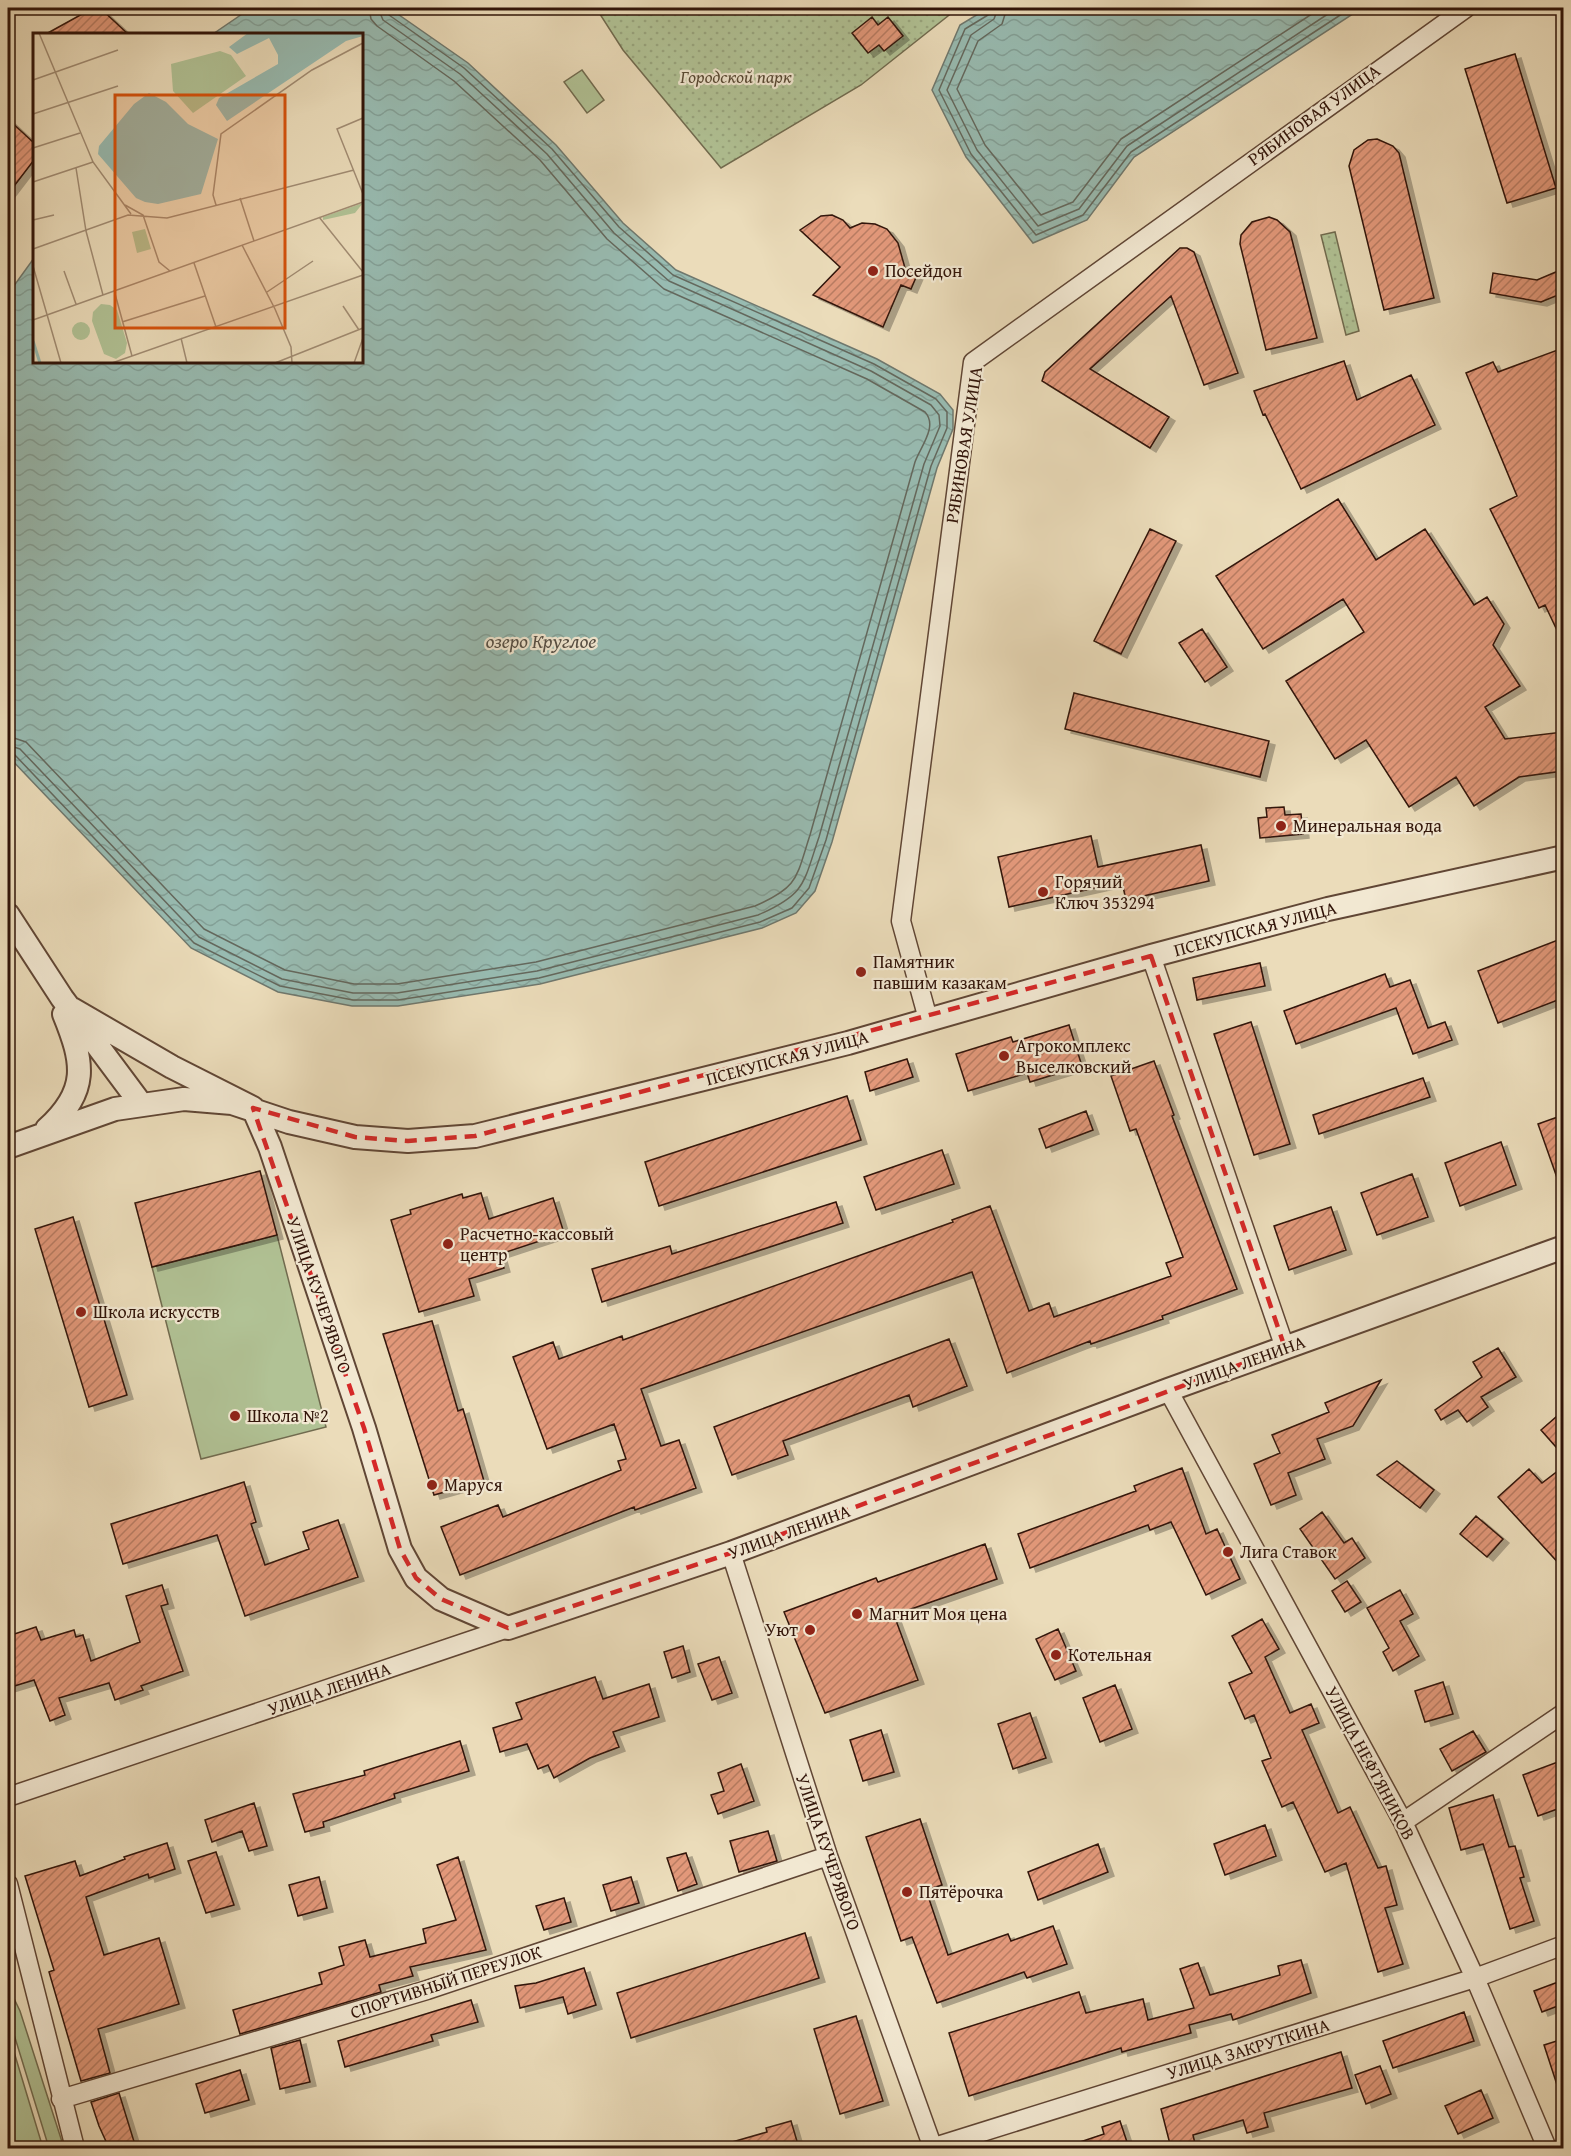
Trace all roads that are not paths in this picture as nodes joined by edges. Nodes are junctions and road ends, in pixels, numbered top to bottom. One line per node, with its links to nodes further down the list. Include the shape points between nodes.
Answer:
1 (1466, 8): 7 (street, РЯБИНОВАЯ УЛИЦА, via 973,362 901,921)
2 (1563, 857): 4 (street, ПСЕКУПСКАЯ УЛИЦА, via 1328,909)
3 (8, 915): 5 (street)
4 (1151, 956): 7 (street, ПСЕКУПСКАЯ УЛИЦА); 13 (street)
5 (51, 982): 6 (street); 10 (street, via 74,1038 80,1072 72,1102)
6 (72, 1010): 8 (street); 9 (street)
7 (928, 1019): 9 (street, ПСЕКУПСКАЯ УЛИЦА, via 848,1043 475,1136 408,1141 355,1137 289,1122)
8 (141, 1104): 9 (street, ПСЕКУПСКАЯ УЛИЦА, via 201,1100); 10 (street, ПСЕКУПСКАЯ УЛИЦА)
9 (253, 1108): 16 (street, УЛИЦА КУЧЕРЯВОГО, via 270,1147 364,1428 400,1549 416,1578 441,1599)
10 (40, 1135): 11 (street, ПСЕКУПСКАЯ УЛИЦА)
11 (8, 1148)
12 (1563, 1247): 13 (street, УЛИЦА ЛЕНИНА)
13 (1285, 1348): 14 (street, УЛИЦА ЛЕНИНА)
14 (1168, 1390): 15 (street, УЛИЦА ЛЕНИНА); 19 (street, УЛИЦА НЕФТЯНИКОВ)
15 (731, 1553): 16 (street, УЛИЦА ЛЕНИНА); 20 (street, УЛИЦА КУЧЕРЯВОГО)
16 (508, 1628): 18 (street, УЛИЦА ЛЕНИНА)
17 (1563, 1713): 19 (street)
18 (8, 1797)
19 (1403, 1822): 23 (street, УЛИЦА НЕФТЯНИКОВ)
20 (828, 1856): 24 (street, СПОРТИВНЫЙ ПЕРЕУЛОК, via 427,1990); 26 (street, УЛИЦА КУЧЕРЯВОГО)
21 (8, 1884): 24 (street)
22 (1563, 1945): 23 (street, УЛИЦА ЗАКРУТКИНА)
23 (1475, 1978): 26 (street, УЛИЦА ЗАКРУТКИНА); 27 (street, УЛИЦА НЕФТЯНИКОВ)
24 (61, 2099): 25 (street)
25 (75, 2148)
26 (932, 2148)
27 (1547, 2148)

